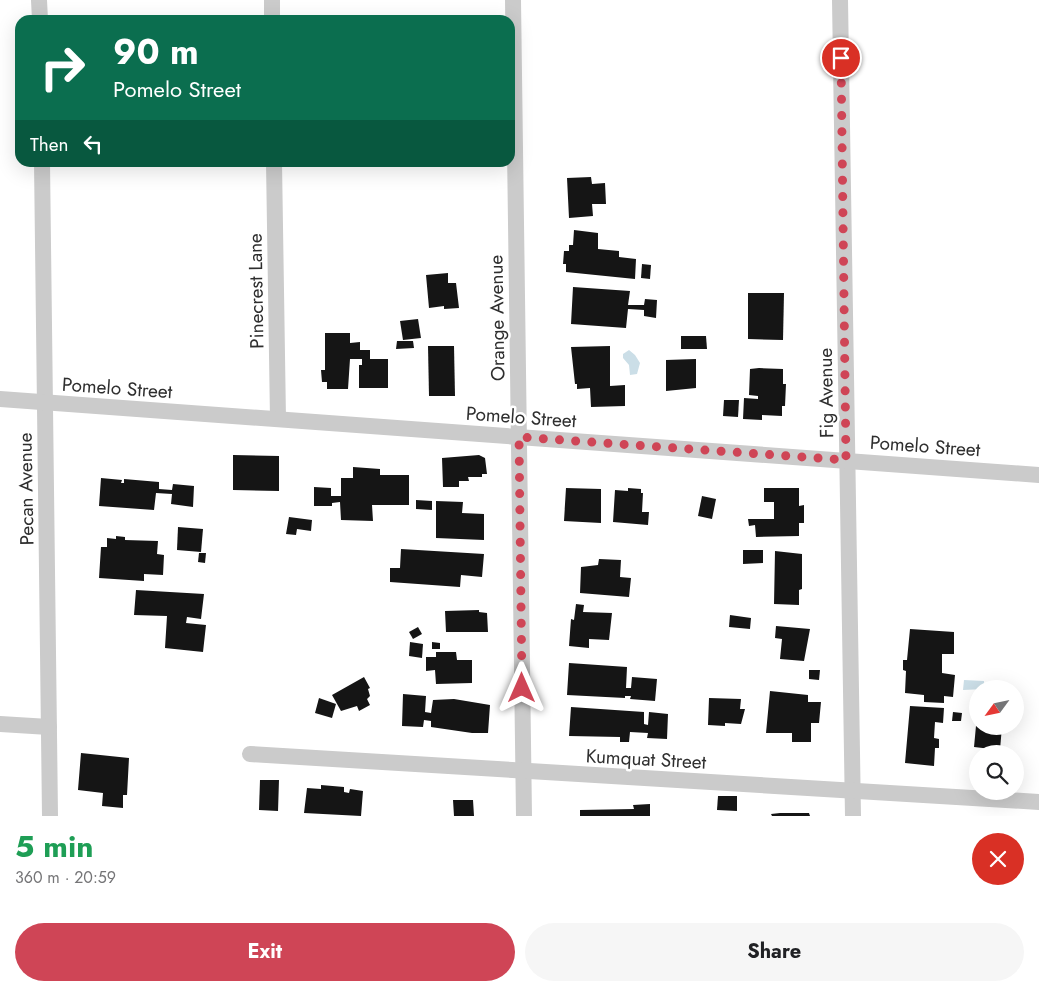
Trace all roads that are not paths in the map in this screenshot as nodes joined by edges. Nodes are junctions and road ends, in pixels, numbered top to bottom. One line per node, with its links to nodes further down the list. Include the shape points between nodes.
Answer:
1 (39, 0): 5 (street)
2 (272, 0): 6 (street)
3 (513, 0): 7 (street, Orange Avenue)
4 (840, 0): 15 (street, Fig Avenue)
5 (40, 15)
6 (272, 15)
7 (513, 15)
8 (515, 146): 14 (street, Orange Avenue)
9 (42, 167): 12 (street, Pecan Avenue)
10 (274, 167): 13 (street, Pinecrest Lane)
11 (0, 399): 12 (street, Pomelo Street)
12 (45, 403): 13 (street, Pomelo Street); 18 (street, Pecan Avenue)
13 (278, 419): 14 (street, Pomelo Street)
14 (519, 437): 15 (street, Pomelo Street); 20 (street, Orange Avenue)
15 (846, 460): 16 (street, Pomelo Street); 21 (street, Fig Avenue)
16 (1039, 475)
17 (0, 724): 18 (street)
18 (48, 727): 23 (street, Pecan Avenue)
19 (250, 754): 20 (street, Kumquat Street)
20 (522, 772): 21 (street, Kumquat Street); 24 (street, Orange Avenue)
21 (853, 790): 22 (street, Kumquat Street); 25 (street, Fig Avenue)
22 (1039, 802)
23 (50, 816)
24 (524, 816)
25 (853, 816)

